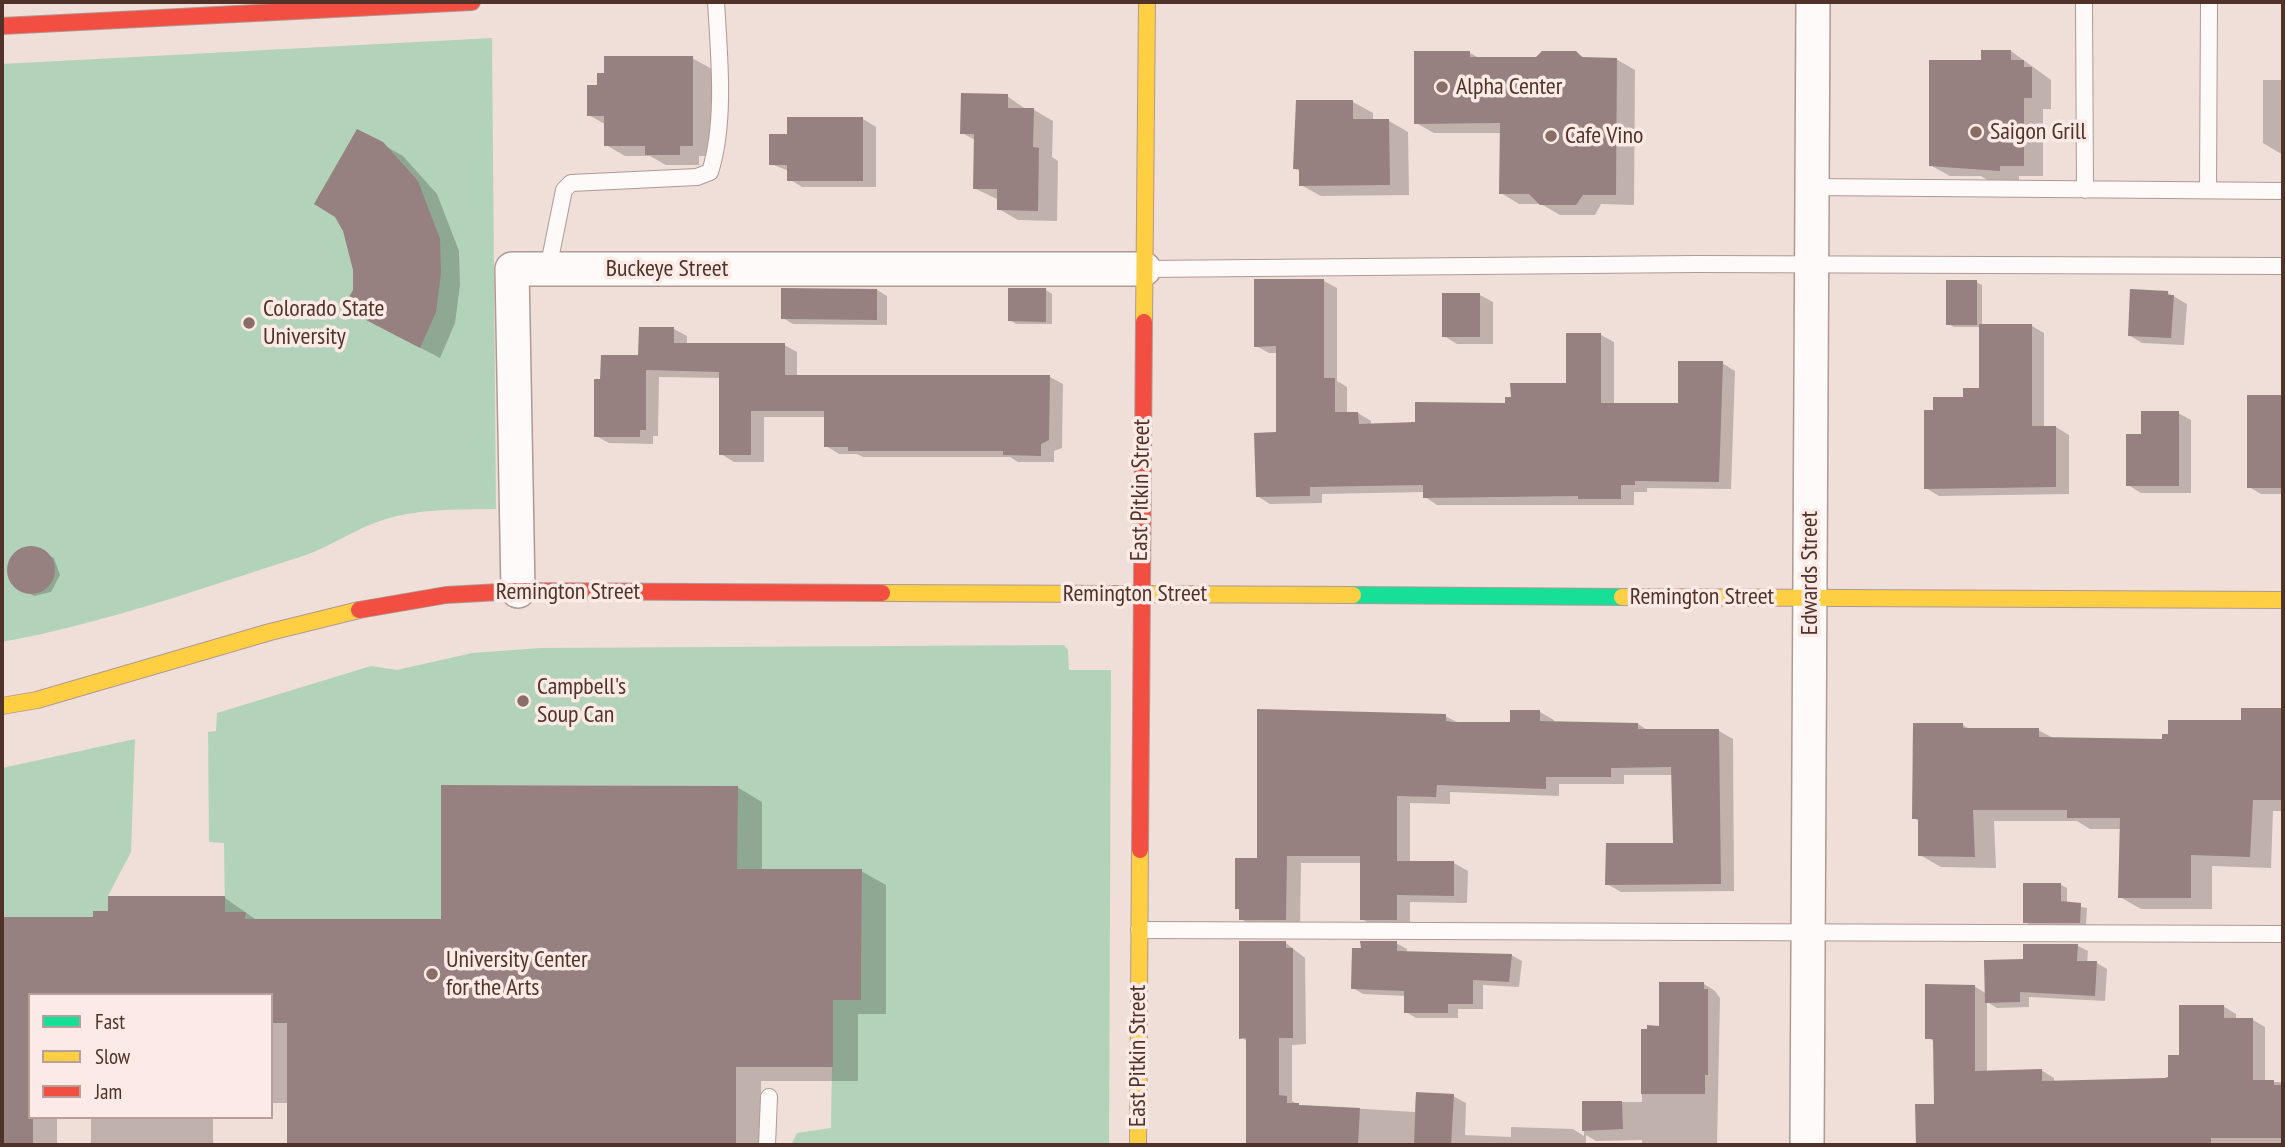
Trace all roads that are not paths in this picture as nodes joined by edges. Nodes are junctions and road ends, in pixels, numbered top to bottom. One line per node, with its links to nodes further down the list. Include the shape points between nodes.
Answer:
1 (472, 2): 7 (main road)
2 (716, 2): 14 (lane, via 719,78 710,172 697,177 571,183 564,190)
3 (1147, 2): 15 (main road, East Pitkin Street)
4 (1813, 2): 8 (street, Edwards Street)
5 (2084, 2): 9 (lane)
6 (2209, 2): 10 (lane)
7 (2, 26)
8 (1812, 187): 9 (lane); 12 (street, Edwards Street)
9 (2085, 190): 10 (lane)
10 (2208, 190): 11 (lane)
11 (2283, 191)
12 (1811, 264): 13 (lane); 15 (lane); 18 (street, Edwards Street)
13 (2283, 265)
14 (548, 269): 15 (street, Buckeye Street); 16 (street, Buckeye Street, via 512,269)
15 (1144, 269): 17 (main road, East Pitkin Street)
16 (518, 591): 17 (main road, Remington Street); 20 (main road, Remington Street, via 388,603)
17 (1140, 593): 18 (main road, Remington Street); 21 (main road, East Pitkin Street)
18 (1809, 598): 19 (main road, Remington Street); 22 (street, Edwards Street)
19 (2283, 600)
20 (2, 706)
21 (1139, 930): 22 (lane); 26 (main road, East Pitkin Street)
22 (1808, 933): 23 (lane); 27 (street, Edwards Street)
23 (2283, 933)
24 (769, 1097): 25 (lane)
25 (767, 1145)
26 (1138, 1145)
27 (1807, 1145)

